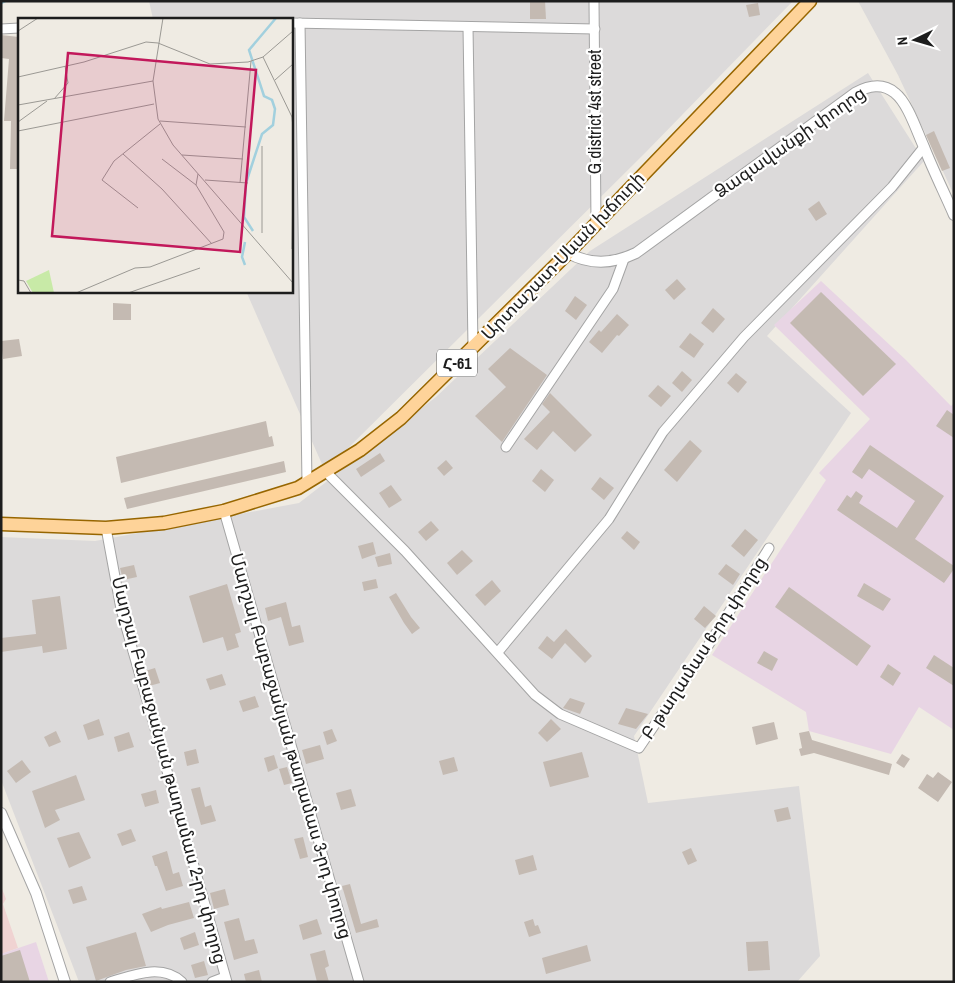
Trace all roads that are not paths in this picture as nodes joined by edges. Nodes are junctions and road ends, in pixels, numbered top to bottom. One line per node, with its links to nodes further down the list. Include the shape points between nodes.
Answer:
1 (594, 1): 7 (street, G district 4st street)
2 (810, 1): 10 (main road, Արտաշատ-Սևան խճուղի / Հ-61)
3 (295, 23): 4 (street); 16 (street)
4 (468, 27): 7 (street); 13 (street)
5 (18, 28): 6 (street)
6 (1, 29)
7 (595, 30): 10 (street, G district 4st street)
8 (924, 147): 9 (street, Ձագավանքի փողոց); 12 (street, Ձագավանքի փողոց, via 902,101 885,87 870,86 855,93); 21 (street, via 892,187 744,337 663,432 610,519)
9 (954, 215)
10 (596, 223): 11 (main road, Արտաշատ-Սևան խճուղի / Հ-61)
11 (568, 253): 12 (street, Ձագավանքի փողոց, via 591,262); 13 (main road, Արտաշատ-Սևան խճուղի / Հ-61)
12 (624, 259): 14 (street, via 612,289)
13 (473, 347): 15 (main road, Արտաշատ-Սևան խճուղի / Հ-61, via 401,418 360,450)
14 (506, 447)
15 (325, 471): 16 (main road, Արտաշատ-Սևան խճուղի / Հ-61); 21 (street, via 405,551)
16 (307, 482): 17 (main road, Արտաշատ-Սևան խճուղի / Հ-61, via 298,488)
17 (224, 511): 19 (main road, Արտաշատ-Սևան խճուղի / Հ-61, via 164,523); 28 (street, Մարշալ Բաբաջանյան թաղամաս 3-րդ փողոց)
18 (1, 524): 19 (main road, Արտաշատ-Սևան խճուղի / Հ-61)
19 (106, 528): 23 (street, Մարշալ Բաբաջանյան թաղամաս 2-րդ փողոց, via 121,609)
20 (769, 548): 21 (street, Բ թաղամաս 6-րդ փողոց, via 639,748 560,714 535,695)
21 (498, 652)
22 (1, 813): 24 (street, via 36,894)
23 (226, 979): 27 (street)
24 (65, 982)
25 (110, 982): 26 (street, via 156,970 175,975)
26 (182, 982)
27 (212, 982)
28 (359, 982)

